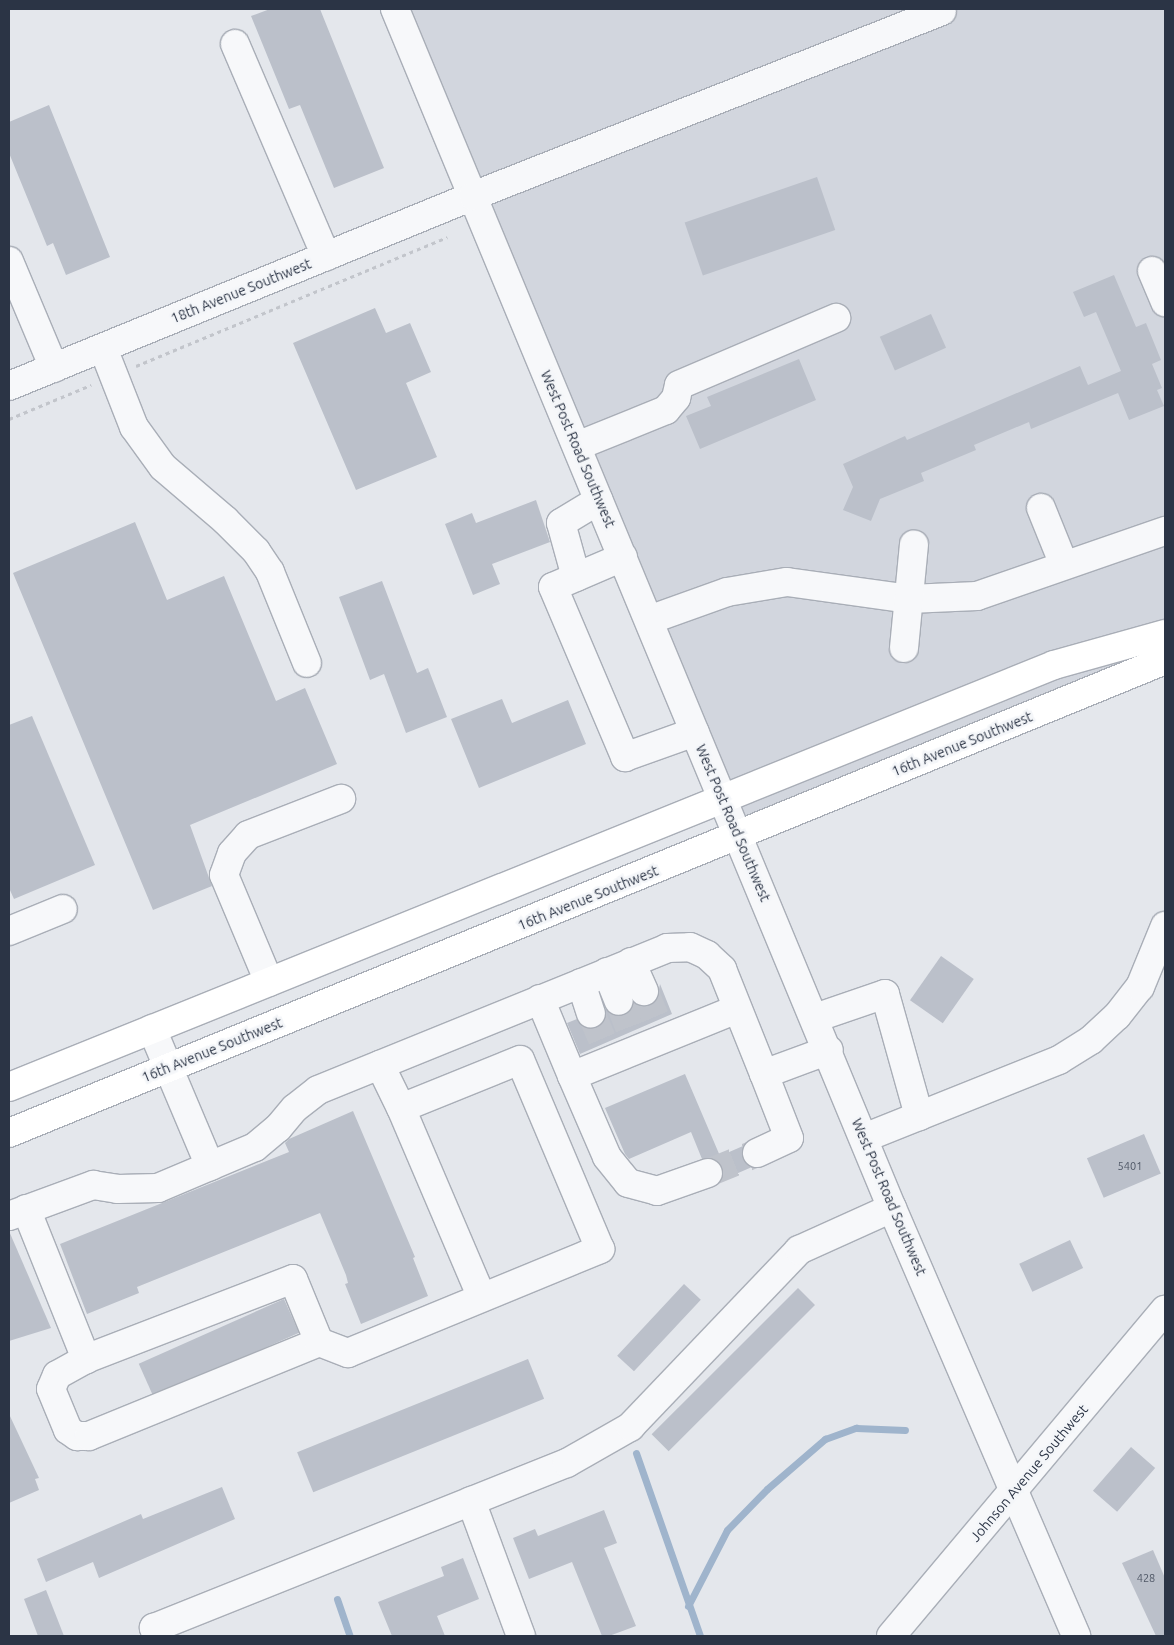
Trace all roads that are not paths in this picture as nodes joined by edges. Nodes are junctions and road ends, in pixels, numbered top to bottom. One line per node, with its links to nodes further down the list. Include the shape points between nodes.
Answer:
1 (395, 9): 4 (street, West Post Road Southwest)
2 (942, 11): 4 (street, 18th Avenue Southwest)
3 (236, 44): 5 (street)
4 (473, 196): 5 (street, 18th Avenue Southwest); 13 (street, West Post Road Southwest)
5 (326, 256): 10 (street, 18th Avenue Southwest)
6 (9, 261): 11 (street)
7 (1152, 271): 8 (street)
8 (1165, 302)
9 (836, 318): 13 (street, via 680,385 676,398 666,410)
10 (102, 348): 11 (street, 18th Avenue Southwest); 26 (street, via 134,426 163,467 225,520 256,551 270,572)
11 (54, 368): 12 (street, 18th Avenue Southwest)
12 (9, 386)
13 (577, 446): 14 (street, West Post Road Southwest)
14 (599, 500): 18 (street, West Post Road Southwest); 20 (street, via 562,523)
15 (1041, 508): 19 (street)
16 (1165, 531): 19 (street)
17 (914, 544): 21 (street)
18 (623, 557): 20 (street); 22 (street, West Post Road Southwest)
19 (1064, 565): 21 (street, via 977,596)
20 (576, 577): 27 (street, via 553,587 625,757)
21 (909, 600): 22 (street, via 788,582 727,592); 24 (street)
22 (649, 620): 27 (street, West Post Road Southwest)
23 (1165, 634): 28 (main road, via 1054,665)
24 (904, 648)
25 (1165, 660): 30 (main road, 16th Avenue Southwest)
26 (308, 663)
27 (695, 732): 28 (street, West Post Road Southwest)
28 (723, 798): 30 (street, West Post Road Southwest); 35 (main road)
29 (340, 799): 35 (street, via 248,835 232,853 224,875)
30 (739, 836): 42 (street, West Post Road Southwest); 46 (main road, 16th Avenue Southwest)
31 (63, 909): 32 (street)
32 (9, 931)
33 (1164, 935): 51 (street, via 1140,987 1117,1016 1091,1040 1059,1060)
34 (619, 967): 36 (street); 37 (street); 39 (street); 40 (street, via 667,948 690,947 707,955 722,969)
35 (269, 982): 43 (main road)
36 (581, 983): 38 (street); 41 (street)
37 (644, 991)
38 (540, 999): 45 (street); 48 (street)
39 (619, 1001)
40 (737, 1009): 47 (street); 48 (street, via 635,1040 607,1052)
41 (591, 1013)
42 (815, 1018): 44 (street, West Post Road Southwest); 51 (street, via 885,994)
43 (152, 1029): 46 (street); 49 (main road)
44 (829, 1050): 47 (street); 53 (street, West Post Road Southwest)
45 (380, 1065): 50 (street); 55 (street, via 318,1090 255,1147)
46 (168, 1068): 52 (main road, 16th Avenue Southwest); 55 (street)
47 (764, 1074): 54 (street, via 789,1138)
48 (572, 1076): 56 (street, via 606,1157 628,1183 657,1191)
49 (9, 1087)
50 (401, 1108): 59 (street); 59 (street, via 520,1060 528,1078 600,1249)
51 (919, 1116): 53 (street)
52 (9, 1133)
53 (864, 1138): 57 (street, West Post Road Southwest)
54 (757, 1152)
55 (210, 1166): 58 (street, via 158,1188 118,1189 93,1185)
56 (708, 1173)
57 (892, 1208): 63 (street, West Post Road Southwest); 64 (street, via 800,1250 630,1427 567,1463)
58 (17, 1212): 62 (street)
59 (481, 1296): 61 (street, via 348,1353)
60 (1165, 1310): 63 (street, Johnson Avenue Southwest)
61 (319, 1342): 62 (street, via 293,1279); 62 (street, via 89,1436 77,1436 68,1430 51,1389 57,1375)
62 (86, 1359)
63 (1014, 1491): 67 (street, Johnson Avenue Southwest); 68 (street, West Post Road Southwest)
64 (471, 1501): 65 (street, via 154,1628); 66 (street)
65 (157, 1636)
66 (521, 1636)
67 (891, 1636)
68 (1076, 1636)

